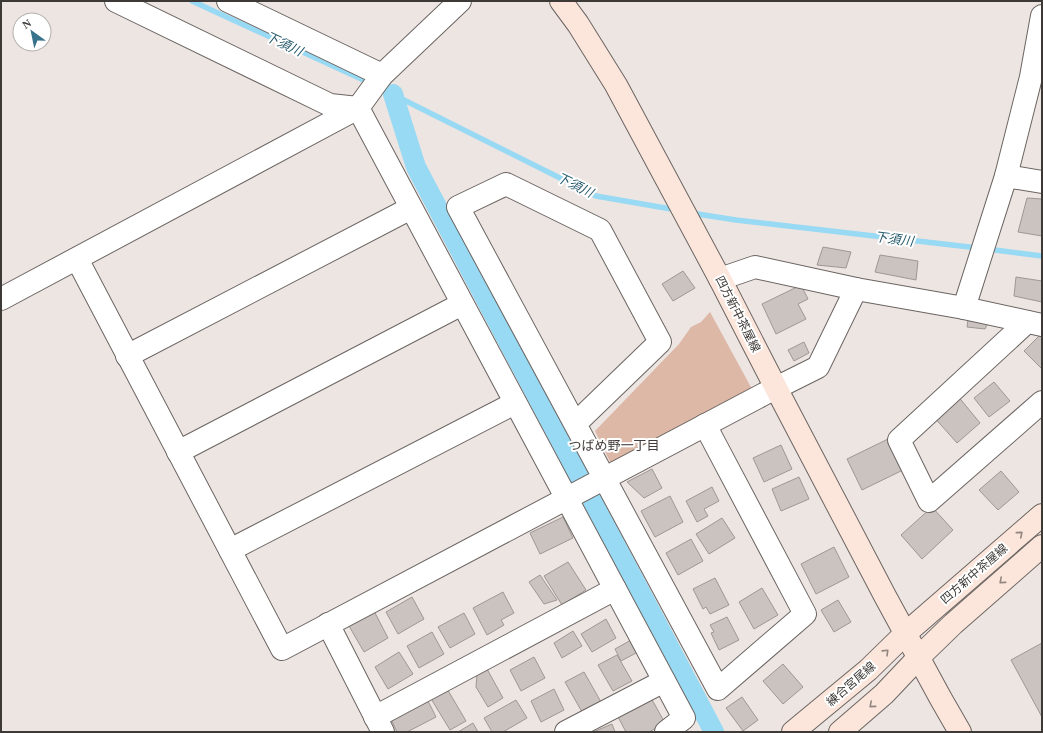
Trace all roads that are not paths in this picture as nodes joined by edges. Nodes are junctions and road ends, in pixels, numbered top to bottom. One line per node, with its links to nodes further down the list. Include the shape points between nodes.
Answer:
1 (116, 1): 7 (street, via 330,105)
2 (228, 1): 6 (street)
3 (561, 1): 12 (main road, 四方新中茶屋線, via 616,85)
4 (458, 2): 6 (street)
5 (1042, 16): 8 (street, via 1031,77)
6 (382, 75): 7 (street)
7 (358, 108): 10 (street); 11 (street)
8 (1006, 176): 9 (street); 16 (street)
9 (1042, 182)
10 (411, 208): 15 (street); 18 (street)
11 (77, 259): 14 (street); 18 (street)
12 (720, 279): 13 (street, via 755,267); 19 (main road, 四方新中茶屋線)
13 (856, 288): 16 (street); 19 (street, via 818,367)
14 (1, 299)
15 (462, 304): 21 (street); 24 (street)
16 (964, 308): 17 (street)
17 (1034, 323): 20 (street, via 899,440 929,501)
18 (128, 356): 24 (street)
19 (776, 388): 23 (street); 32 (main road, 四方新中茶屋線)
20 (1042, 402)
21 (515, 403): 26 (street); 29 (street)
22 (575, 424): 22 (street, via 458,207 506,184 600,230 660,342); 25 (street)
23 (705, 425): 25 (street); 25 (street, via 805,614 718,689)
24 (178, 452): 29 (street)
25 (604, 478): 26 (street)
26 (566, 498): 30 (street); 31 (street)
27 (1042, 516): 32 (main road, 四方新中茶屋線, one-way to 27)
28 (1042, 546): 33 (main road, 四方新中茶屋線, one-way to 33)
29 (230, 550): 31 (street, via 282,649)
30 (615, 589): 34 (street); 35 (street)
31 (328, 624): 35 (street)
32 (906, 633): 33 (main road, 四方新中茶屋線); 38 (main road, 練合宮尾線, one-way to 32, via 868,670)
33 (919, 657): 39 (main road, one-way to 39, via 884,694); 40 (main road, 四方新中茶屋線)
34 (664, 681): 36 (street); 37 (street, via 684,718)
35 (379, 724)
36 (566, 732)
37 (666, 732)
38 (793, 732)
39 (840, 732)
40 (960, 732)

